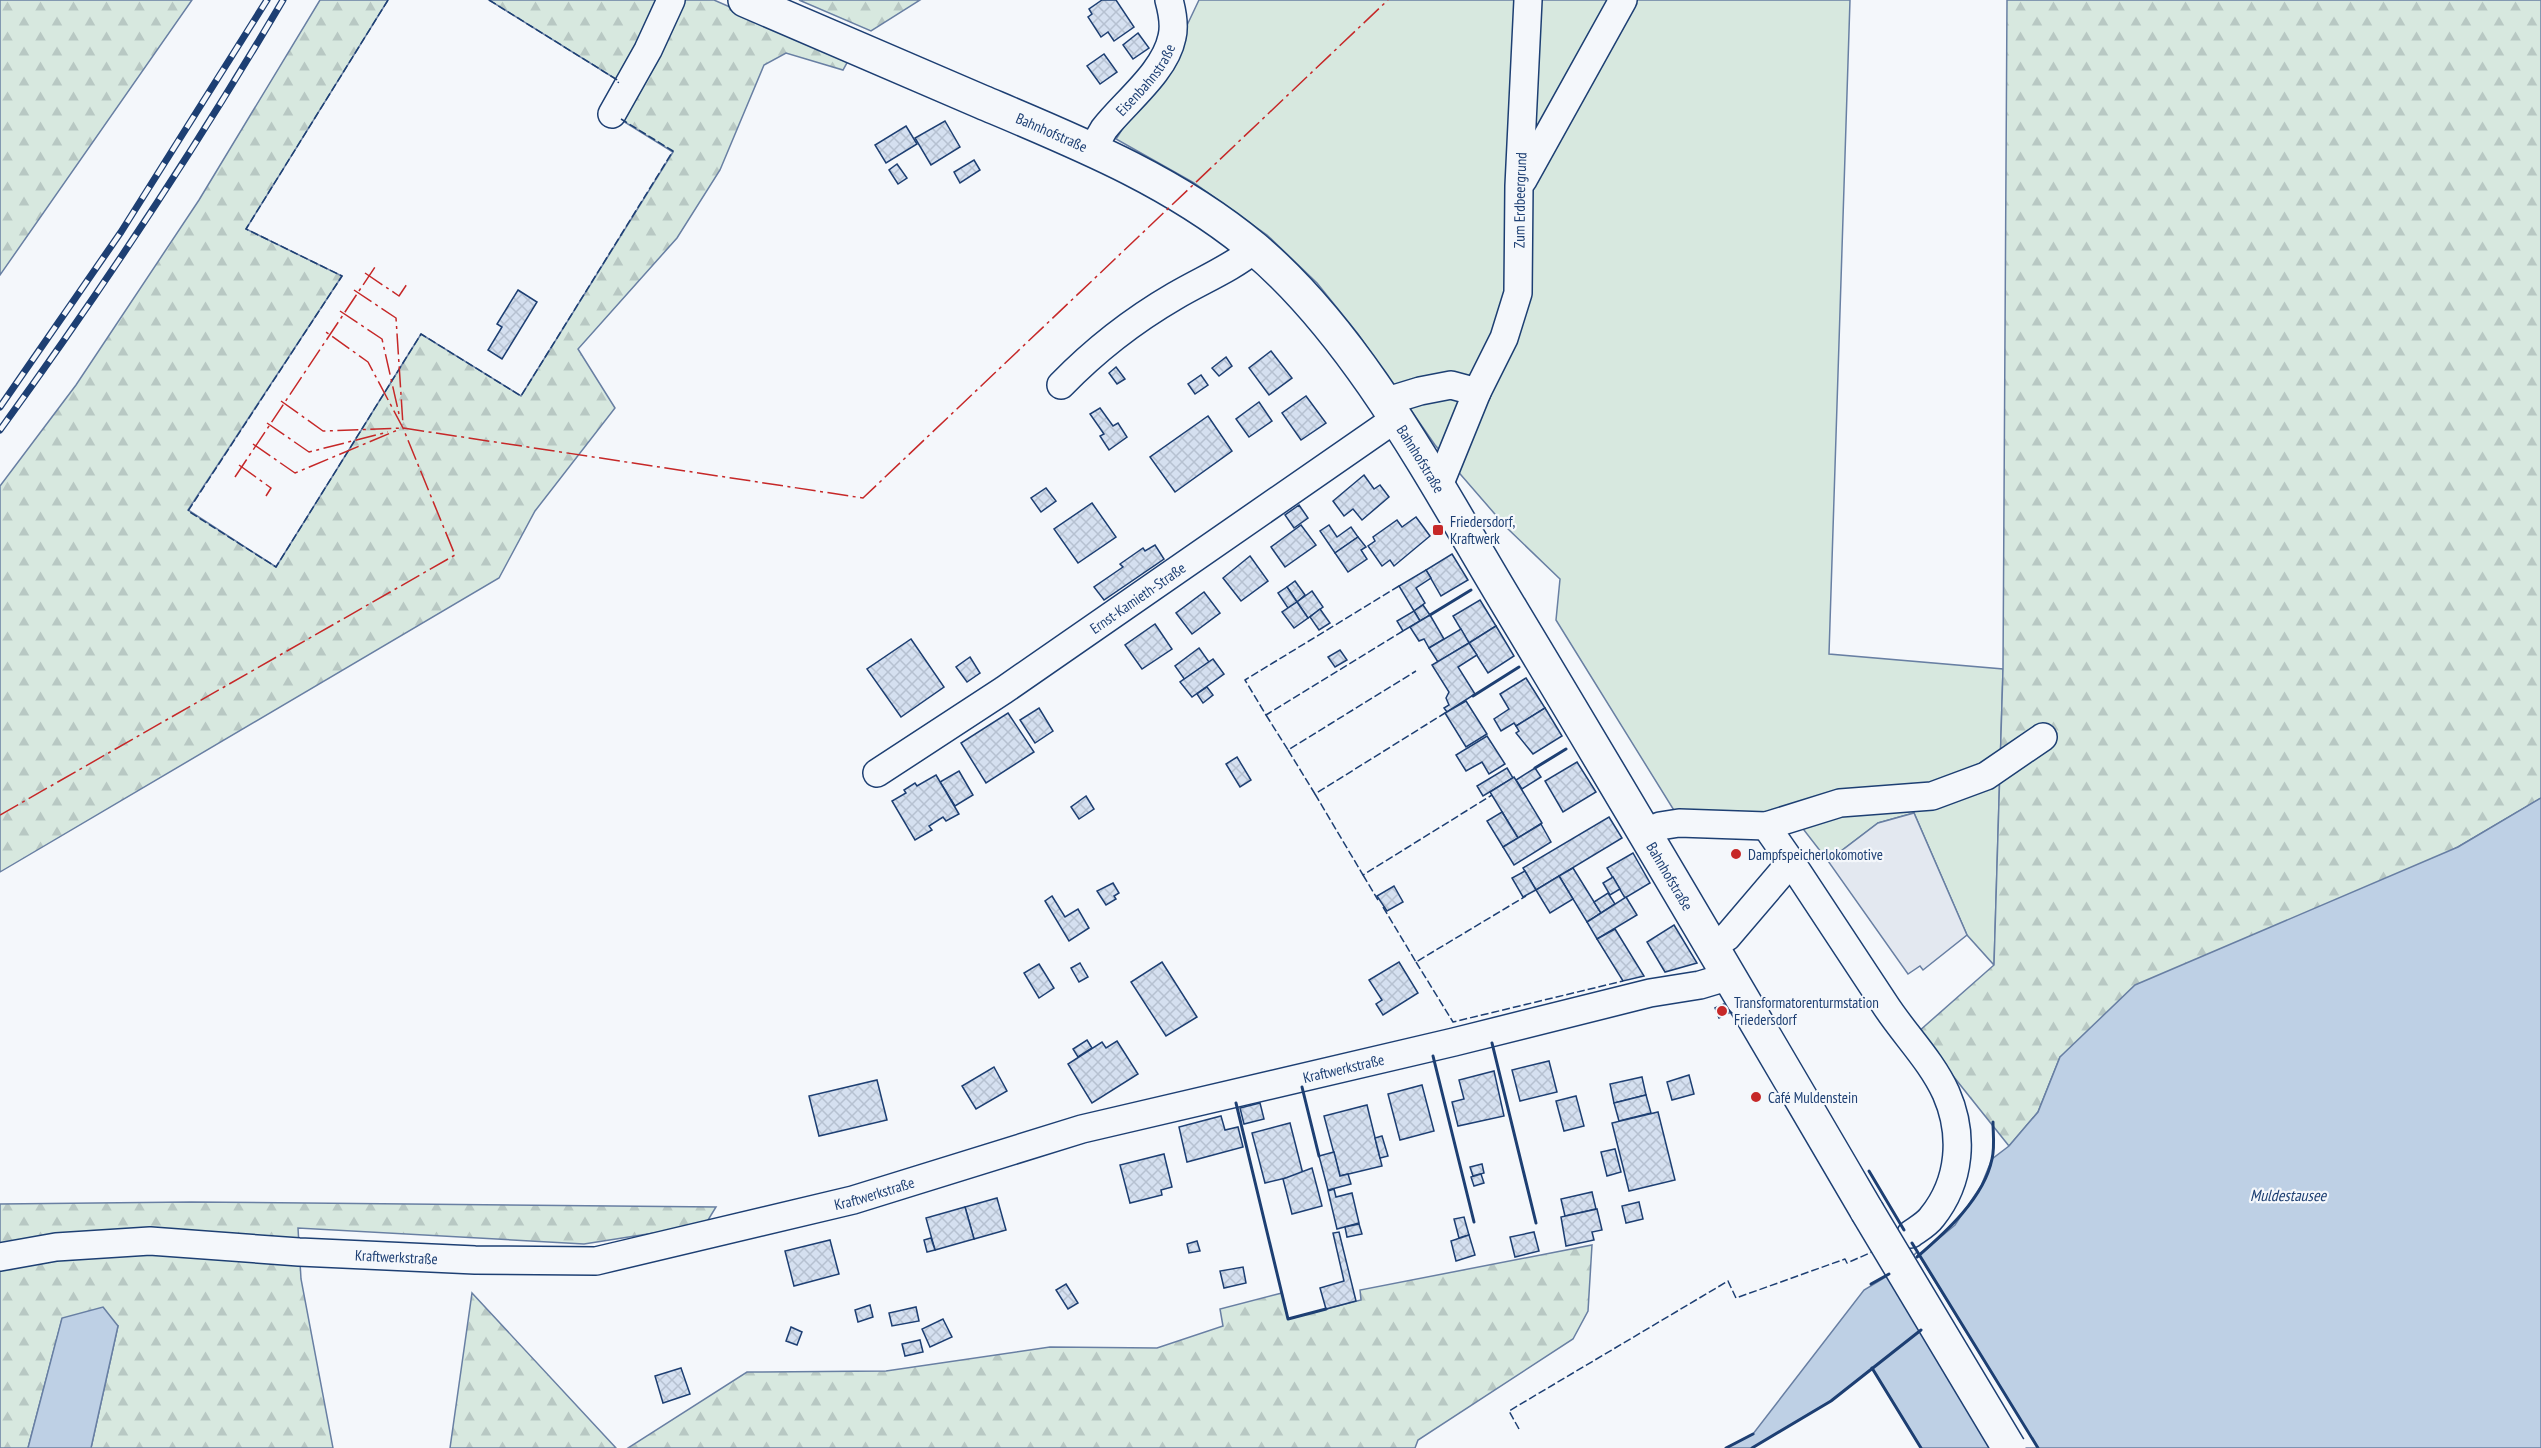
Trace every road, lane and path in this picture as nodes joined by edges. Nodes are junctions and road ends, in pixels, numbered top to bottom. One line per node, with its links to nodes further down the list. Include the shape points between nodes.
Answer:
1 (671, 0): 6 (street)
2 (745, 0): 7 (main road, Bahnhofstraße)
3 (1169, 0): 7 (street, Eisenbahnstraße, via 1172,36 1165,55)
4 (1528, 0): 8 (street, Zum Erdbeergrund)
5 (1623, 0): 8 (street)
6 (612, 114)
7 (1092, 149): 9 (main road, Bahnhofstraße, via 1182,197)
8 (1519, 186): 11 (street, Zum Erdbeergrund, via 1518,293 1504,338)
9 (1255, 249): 10 (street, via 1236,265 1136,320 1091,354); 12 (main road, Bahnhofstraße, via 1323,318)
10 (1061, 385)
11 (1478, 392): 12 (street, via 1451,385 1420,391); 13 (street, Zum Erdbeergrund)
12 (1390, 410): 13 (main road, Bahnhofstraße); 15 (street, Ernst-Kamieth-Straße, via 1004,690)
13 (1438, 488): 17 (main road, Bahnhofstraße)
14 (2043, 737): 16 (street, via 1986,776 1932,796 1840,803)
15 (877, 773)
16 (1766, 826): 17 (street, via 1679,823); 18 (street)
17 (1646, 833): 19 (main road, Bahnhofstraße)
18 (1791, 862): 19 (street, via 1727,938); 21 (street, via 1931,1068 1955,1116 1956,1161 1946,1196 1931,1219)
19 (1713, 946): 20 (main road, Bahnhofstraße)
20 (1730, 976): 22 (street, Kraftwerkstraße, via 1082,1129 853,1200 596,1261 452,1259 150,1241 56,1247); 23 (main road, Bahnhofstraße, bridge)
21 (1911, 1234)
22 (0, 1257)
23 (2009, 1448)

